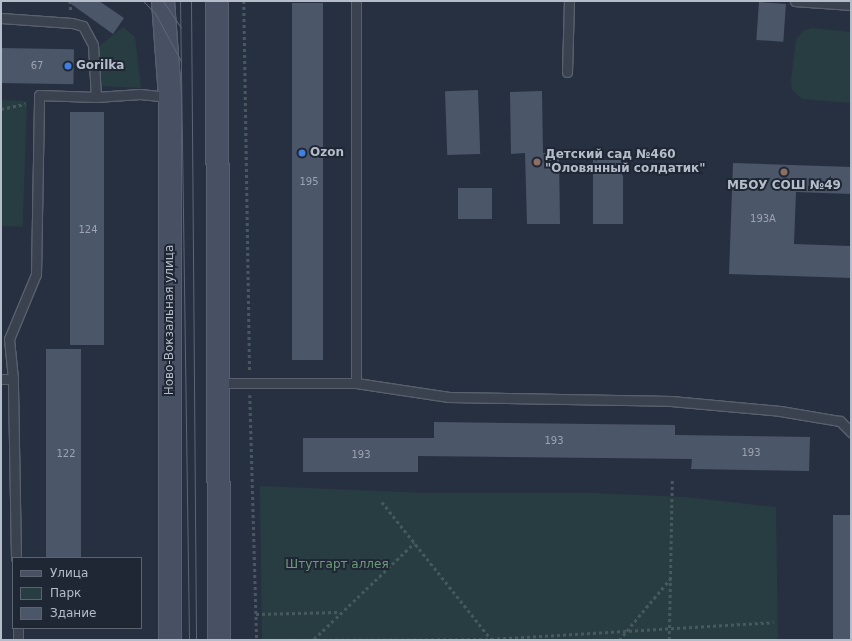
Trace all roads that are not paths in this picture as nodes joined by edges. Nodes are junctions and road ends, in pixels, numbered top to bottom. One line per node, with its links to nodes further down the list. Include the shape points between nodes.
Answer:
1 (163, 1): 10 (main road, Ново-Вокзальная улица)
2 (216, 1): 13 (main road)
3 (356, 1): 14 (lane)
4 (569, 1): 8 (lane)
5 (795, 1): 6 (lane)
6 (851, 5)
7 (1, 18): 9 (lane, via 83,26 93,45)
8 (567, 72)
9 (96, 97): 10 (lane, via 140,94); 12 (lane, via 40,96 36,274 9,339)
10 (170, 97): 19 (main road, Ново-Вокзальная улица)
11 (1, 379): 12 (lane)
12 (13, 379): 16 (lane)
13 (219, 383): 14 (lane); 20 (main road)
14 (356, 384): 15 (lane, via 449,397 671,401 780,411 840,421)
15 (851, 432)
16 (16, 557)
17 (18, 629): 18 (lane)
18 (18, 640)
19 (170, 640)
20 (219, 640)

